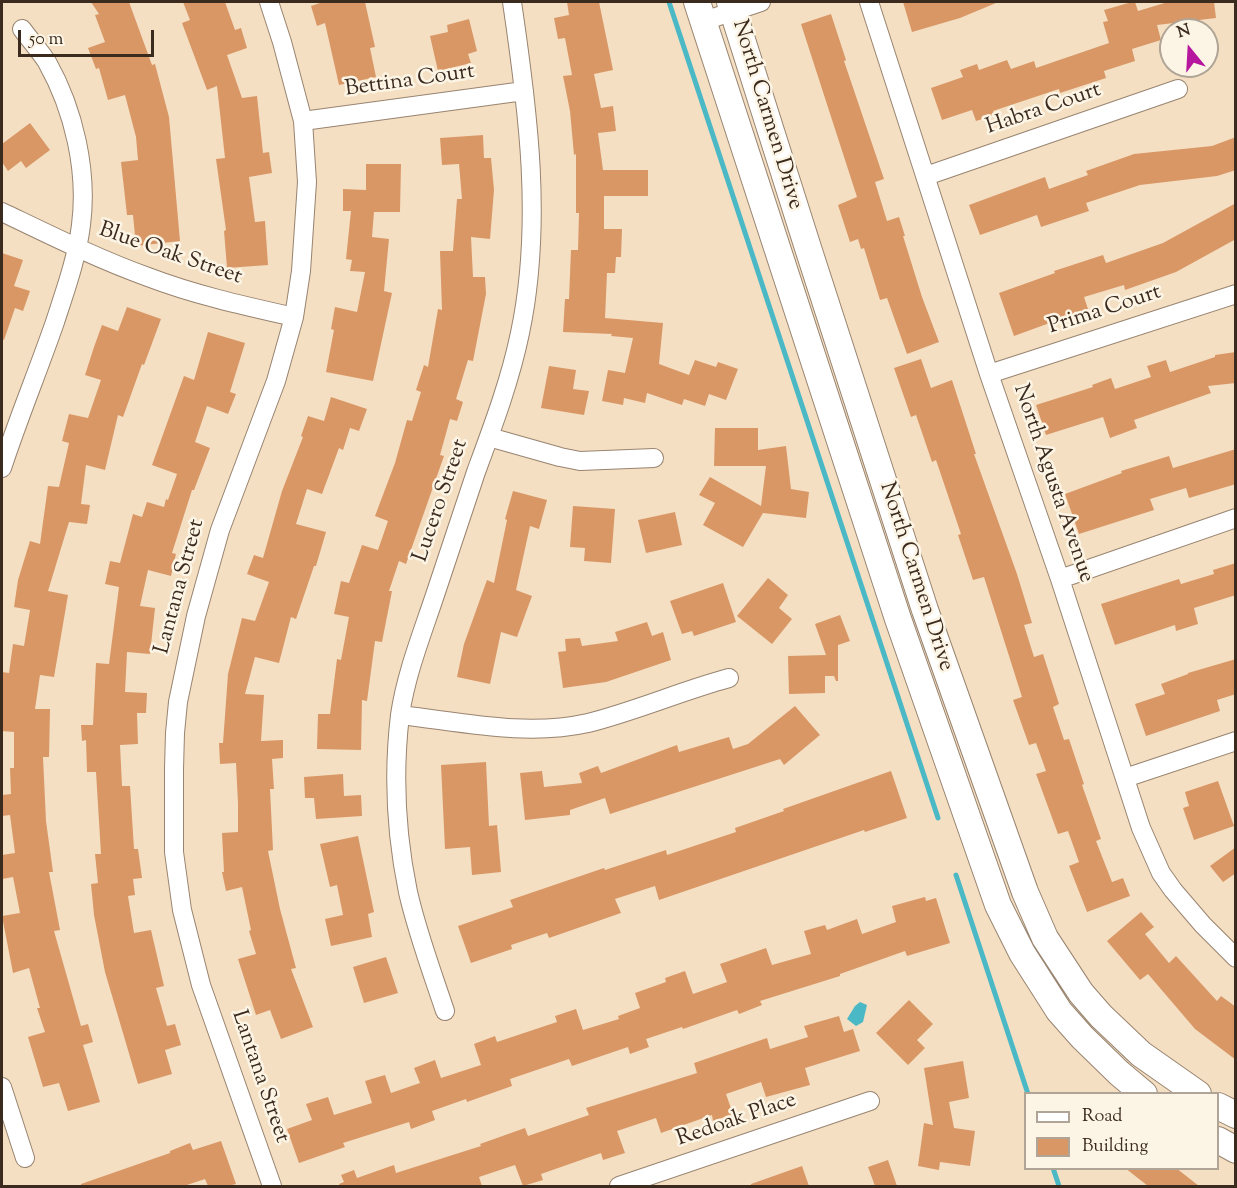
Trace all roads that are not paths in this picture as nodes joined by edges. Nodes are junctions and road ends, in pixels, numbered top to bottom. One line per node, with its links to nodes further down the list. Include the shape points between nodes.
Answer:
1 (269, 2): 10 (street, Lantana Street)
2 (512, 2): 9 (street, Lucero Street)
3 (761, 2): 5 (street)
4 (869, 2): 11 (street, North Agusta Avenue)
5 (732, 6): 6 (street); 30 (main road, North Carmen Drive, via 914,578 1025,892 1045,938 1081,993 1141,1054)
6 (701, 11): 29 (main road, North Carmen Drive, via 894,608 998,905 1022,953 1059,1011)
7 (22, 29): 13 (street, via 46,60 58,84 78,147 82,213)
8 (1178, 89): 11 (street, Habra Court)
9 (524, 91): 10 (street, Bettina Court); 17 (street, Lucero Street, via 532,215 530,262 520,333)
10 (303, 121): 15 (street, Lantana Street, via 307,182)
11 (926, 176): 16 (street, North Agusta Avenue)
12 (2, 212): 13 (street, Blue Oak Street)
13 (77, 247): 15 (street, Blue Oak Street, via 150,278); 19 (street, via 64,296)
14 (1236, 294): 16 (street, Prima Court)
15 (294, 317): 37 (street, Lantana Street, via 276,381 206,576 183,674 174,742 174,852 182,910 201,984)
16 (989, 374): 21 (street, North Agusta Avenue)
17 (489, 437): 18 (street, via 580,461); 23 (street, Lucero Street, via 417,647)
18 (654, 458)
19 (2, 463)
20 (1236, 518): 21 (street)
21 (1060, 579): 25 (street, North Agusta Avenue)
22 (729, 678): 23 (street, via 588,723 558,727 498,728)
23 (400, 715): 27 (street, Lucero Street, via 396,784 403,866)
24 (1236, 741): 25 (street)
25 (1125, 778): 26 (street, North Agusta Avenue, via 1161,873)
26 (1236, 958)
27 (445, 1011)
28 (2, 1087): 36 (street)
29 (1142, 1092)
30 (1195, 1092)
31 (870, 1101): 38 (street, Redoak Place)
32 (1219, 1106): 33 (main road)
33 (1236, 1115)
34 (1219, 1141): 35 (main road)
35 (1236, 1150)
36 (25, 1158)
37 (272, 1186)
38 (619, 1186)

